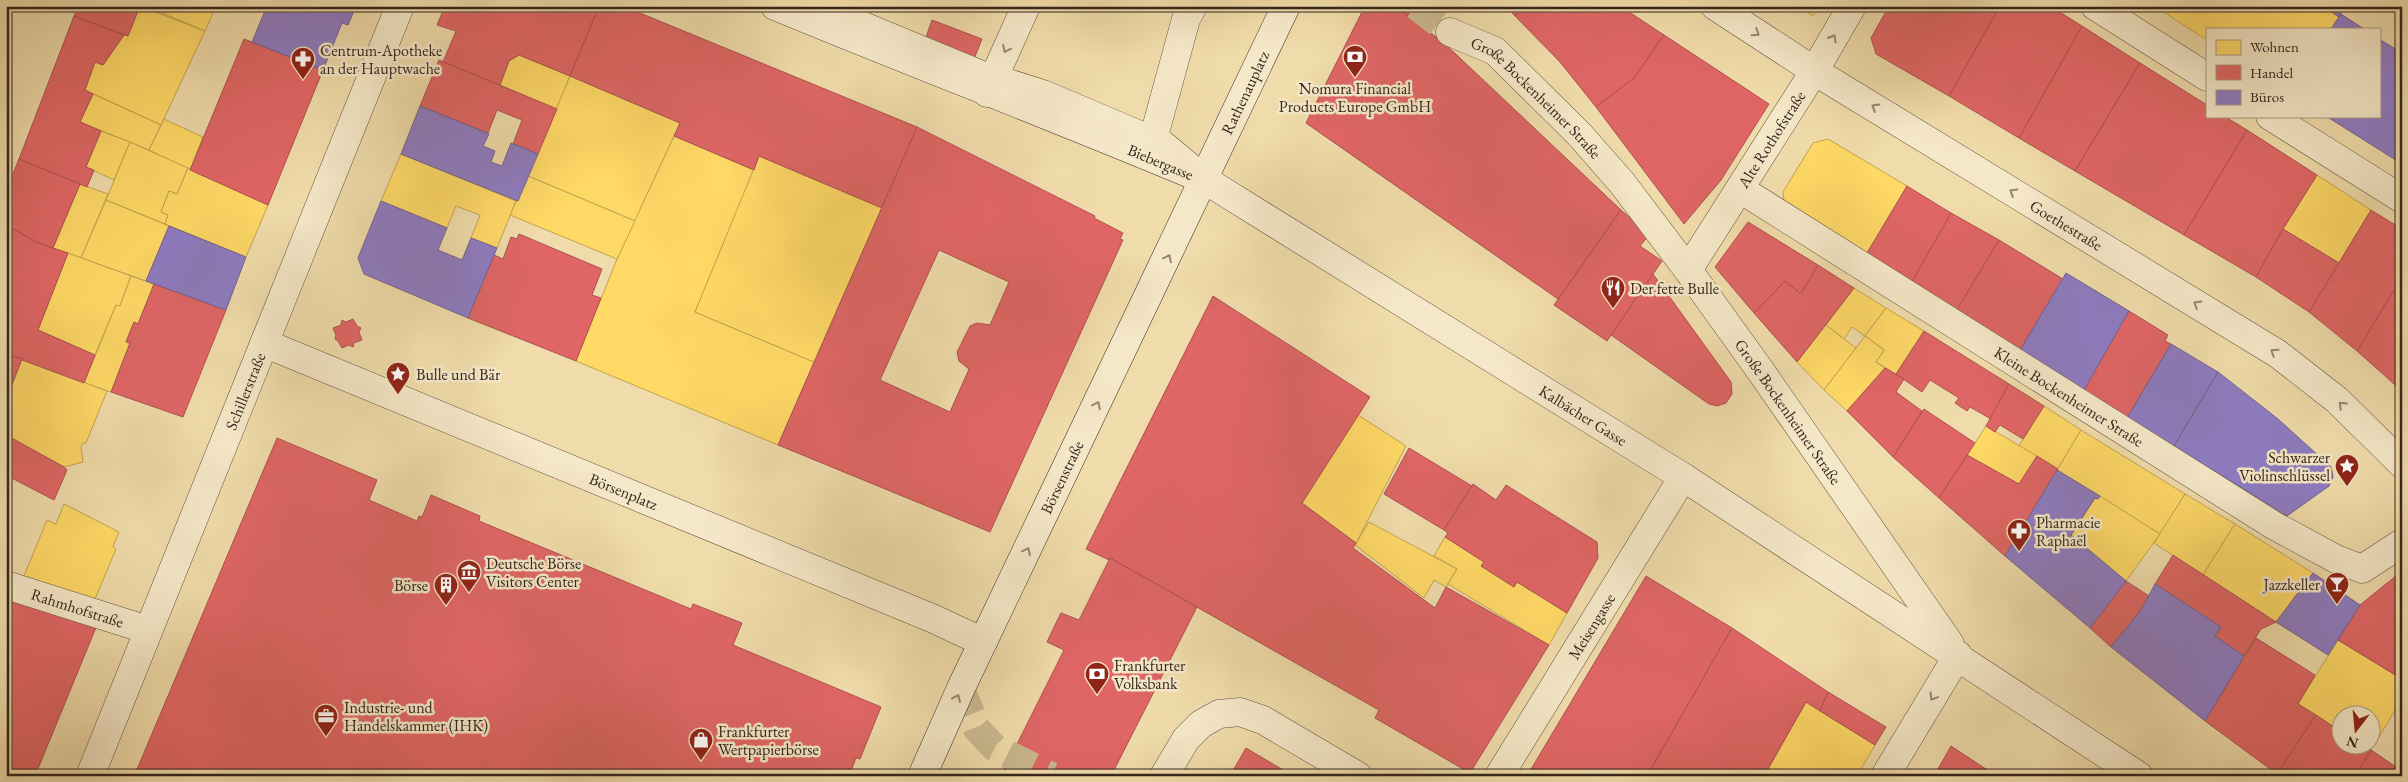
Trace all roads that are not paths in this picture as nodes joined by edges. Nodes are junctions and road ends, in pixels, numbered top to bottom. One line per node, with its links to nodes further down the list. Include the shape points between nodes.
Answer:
1 (400, 6): 20 (street, Schillerstraße)
2 (775, 6): 13 (street, Biebergasse)
3 (815, 6): 13 (street, Biebergasse)
4 (1026, 6): 13 (street, one-way to 13)
5 (1193, 6): 15 (street, via 1186,19)
6 (1286, 6): 16 (street, Rathenauplatz)
7 (1715, 6): 11 (street, Goethestraße, one-way to 11)
8 (1852, 6): 11 (street, Alte Rothofstraße, one-way to 8)
9 (2095, 6): 12 (street)
10 (1450, 32): 19 (street, Große Bockenheimer Straße, via 1495,51 1535,89 1622,183)
11 (1815, 70): 17 (street, Alte Rothofstraße); 21 (street, Goethestraße, one-way to 11, via 2337,400 2278,354)
12 (2206, 75)
13 (990, 85): 15 (street, Biebergasse, via 1037,110)
14 (2273, 118): 18 (street)
15 (1149, 148): 16 (street, Biebergasse)
16 (1205, 180): 22 (street, Kalbächer Gasse); 26 (street, Börsenstraße, one-way to 16)
17 (1740, 189): 19 (street, Alte Rothofstraße); 23 (street, Kleine Bockenheimer Straße, via 2273,525 2336,560 2362,569)
18 (2402, 199)
19 (1688, 270): 27 (street, Große Bockenheimer Straße)
20 (264, 344): 25 (street, Schillerstraße); 26 (street, Börsenplatz)
21 (2402, 464)
22 (1683, 477): 27 (street, Kalbächer Gasse); 32 (street, Meisengasse)
23 (2402, 543)
24 (6, 585): 25 (street, Rahmhofstraße)
25 (148, 630): 28 (street, Schillerstraße)
26 (983, 642): 29 (street, Börsenstraße, one-way to 26)
27 (1958, 655): 33 (street, one-way to 33); 34 (street, Große Bockenheimer Straße)
28 (90, 776)
29 (922, 776)
30 (1164, 776): 31 (street, via 1186,739 1201,724 1219,714 1240,712 1264,720)
31 (1358, 776)
32 (1499, 776)
33 (1885, 776)
34 (2139, 776)

